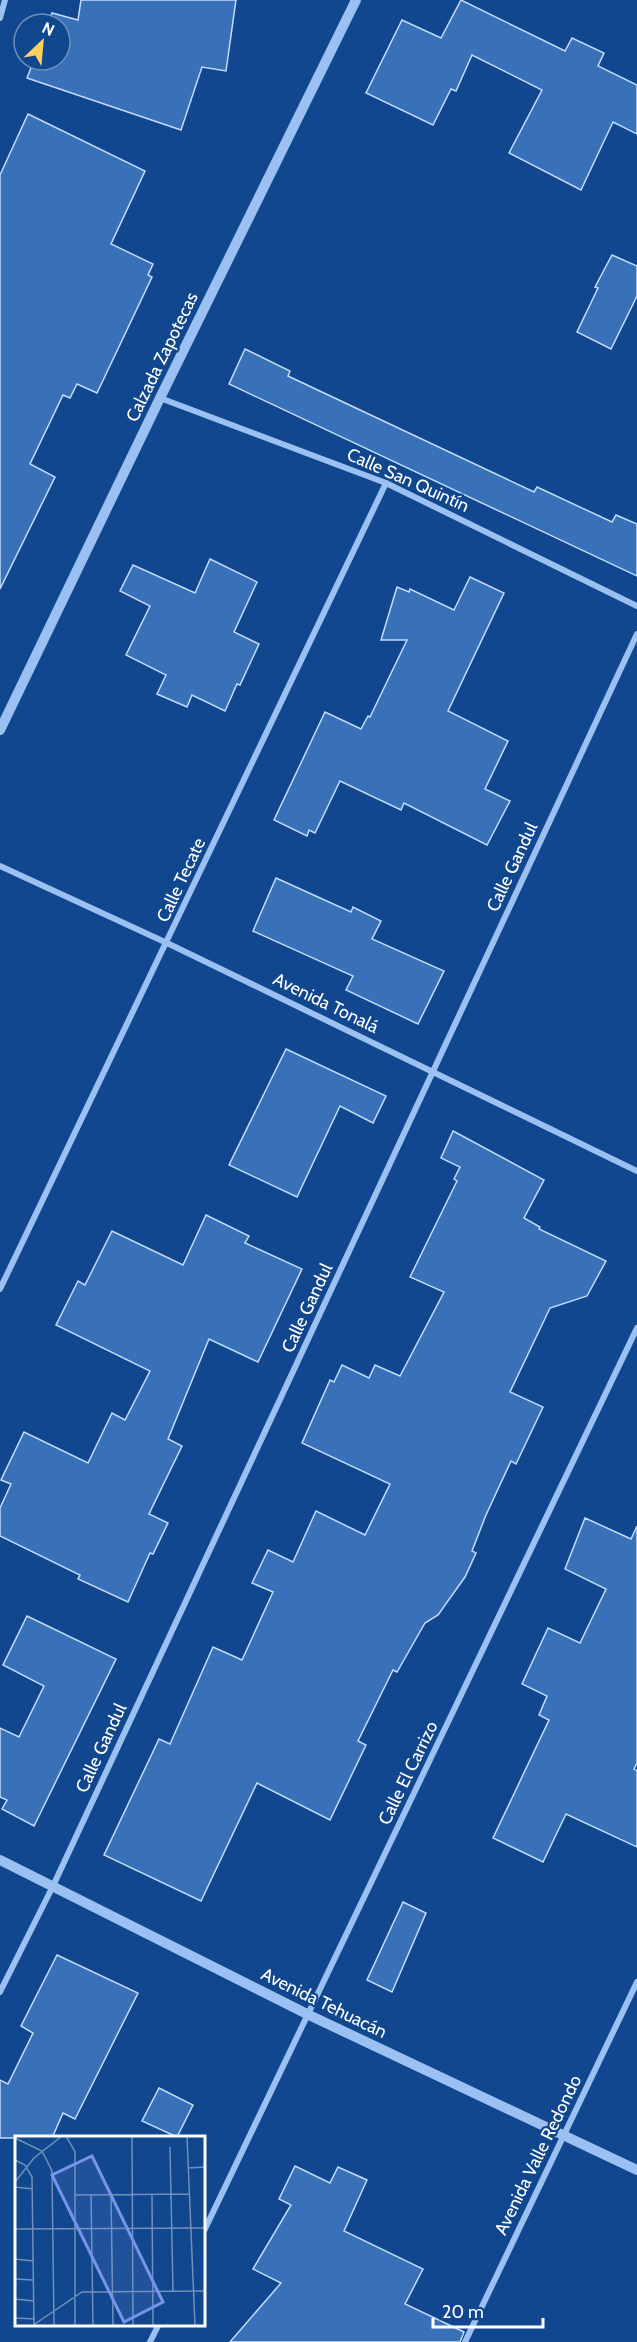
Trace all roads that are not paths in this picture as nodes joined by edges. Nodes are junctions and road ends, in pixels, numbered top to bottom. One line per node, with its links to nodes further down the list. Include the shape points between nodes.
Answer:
1 (5, 0): 3 (street)
2 (356, 0): 4 (street, Calzada Zapotecas)
3 (0, 18)
4 (160, 398): 5 (street, Calle San Quintín); 8 (street, Calzada Zapotecas)
5 (386, 483): 6 (street, Calle San Quintín); 10 (street, Calle Tecate)
6 (637, 606)
7 (637, 634): 11 (street, Calle Gandul)
8 (0, 730)
9 (0, 866): 10 (street, Avenida Tonalá)
10 (167, 943): 11 (street, Avenida Tonalá); 13 (street, Calle Tecate)
11 (434, 1072): 12 (street, Avenida Tonalá); 16 (street, Calle Gandul)
12 (637, 1171)
13 (0, 1289)
14 (637, 1328): 19 (street, Calle El Carrizo)
15 (0, 1860): 16 (street, Avenida Tehuacán)
16 (53, 1886): 18 (street, Calle Gandul); 19 (street, Avenida Tehuacán)
17 (637, 1982): 20 (street, Avenida Valle Redondo)
18 (0, 1992)
19 (309, 2015): 20 (street, Avenida Tehuacán); 22 (street, Calle El Carrizo)
20 (564, 2136): 21 (street, Avenida Tehuacán); 25 (street, Avenida Valle Redondo)
21 (637, 2170)
22 (206, 2227)
23 (157, 2327): 24 (street)
24 (150, 2342)
25 (465, 2342)

